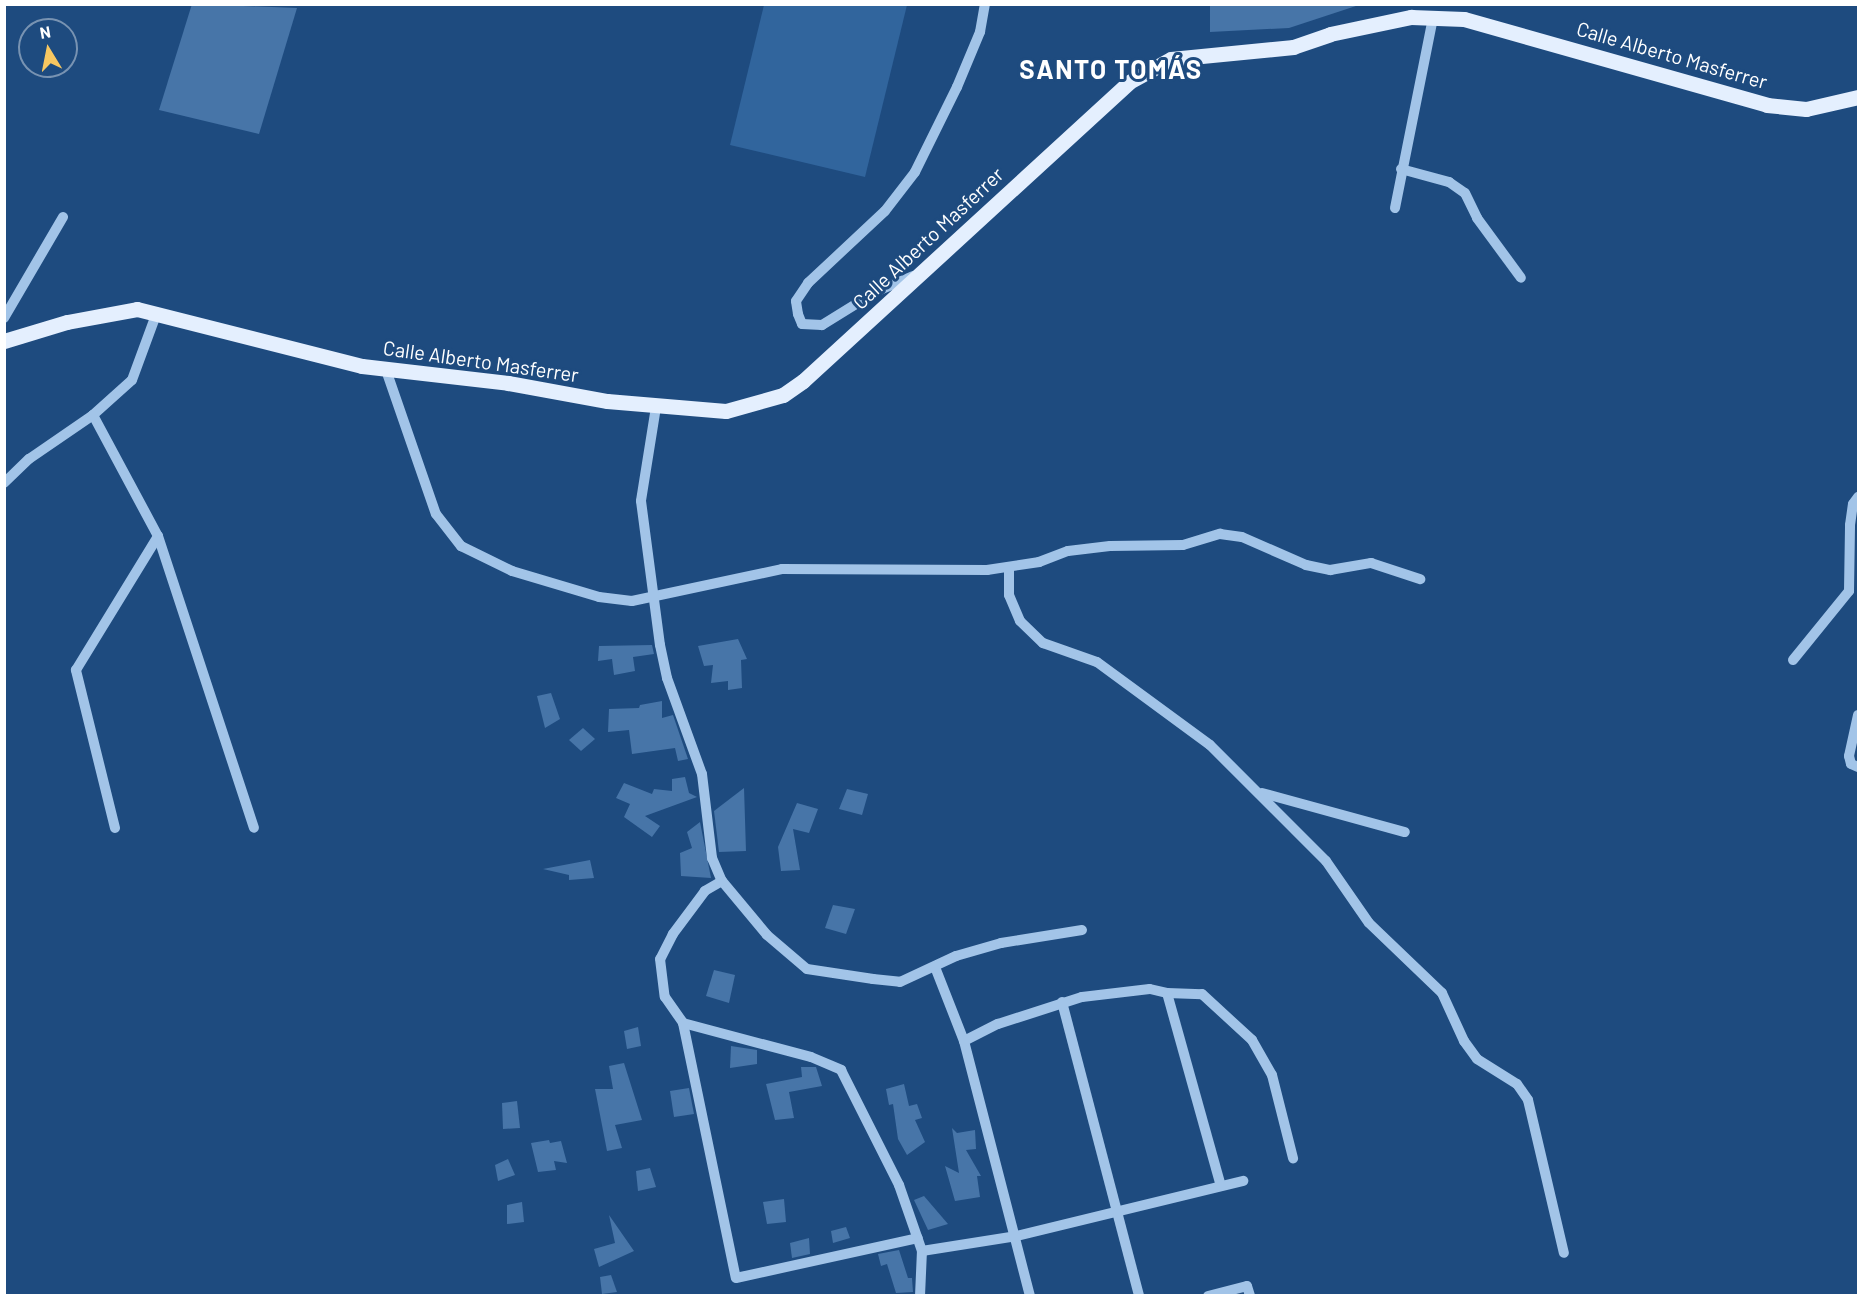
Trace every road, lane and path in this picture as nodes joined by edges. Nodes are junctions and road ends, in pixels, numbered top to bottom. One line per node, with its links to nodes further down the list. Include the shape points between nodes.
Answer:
1 (985, 4): 7 (street, via 980,32 961,78 915,172 885,211 808,283 796,301 798,314 802,324 822,325 877,291)
2 (1433, 17): 3 (main road, Calle Alberto Masferrer, via 1464,19 1525,33 1767,105 1806,109); 4 (street); 7 (main road, Calle Alberto Masferrer, via 1370,24 1293,48 1196,55 1156,64 1129,82)
3 (1858, 97)
4 (1401, 169): 5 (street); 8 (street, via 1449,182 1465,193 1477,218)
5 (1395, 208)
6 (63, 217): 10 (street)
7 (927, 270): 13 (main road, Calle Alberto Masferrer, via 783,395 726,411)
8 (1521, 278)
9 (157, 312): 11 (main road, Calle Alberto Masferrer, via 121,309); 12 (main road, Calle Alberto Masferrer); 14 (street, via 132,380)
10 (4, 318)
11 (4, 341)
12 (386, 370): 13 (main road, Calle Alberto Masferrer, via 508,383); 20 (street, via 436,514 461,546 512,572 572,592 632,602)
13 (656, 407): 20 (street, via 641,501)
14 (93, 415): 15 (street, via 29,459); 17 (street)
15 (4, 483)
16 (1858, 497): 21 (street, via 1850,525 1849,591)
17 (158, 536): 25 (street, via 76,670); 26 (street)
18 (1009, 567): 19 (street, via 1068,551 1183,545 1220,534 1242,537 1306,565 1330,570 1371,563); 20 (street, via 782,569); 24 (street, via 1009,596 1020,621 1043,643 1106,669 1210,745)
19 (1420, 579)
20 (654, 598): 28 (street, via 668,678 702,774 712,858)
21 (1793, 660)
22 (1858, 716): 23 (street, via 1849,756 1851,764)
23 (1858, 767)
24 (1259, 792): 27 (street); 42 (street, via 1341,878 1350,899 1369,923 1442,993 1464,1041 1477,1059 1517,1084 1528,1100)
25 (116, 828)
26 (254, 828)
27 (1405, 832)
28 (722, 881): 30 (street, via 767,935 807,969 900,982); 33 (street, via 705,891 660,959 665,997)
29 (1082, 930): 30 (street, via 1001,943 956,956)
30 (935, 967): 34 (street)
31 (1167, 993): 32 (street, via 1150,989); 35 (street, via 1202,994 1252,1040 1272,1075); 37 (street)
32 (1062, 1002): 34 (street, via 998,1024); 38 (street)
33 (683, 1023): 40 (street, via 811,1057 841,1070 899,1185); 40 (street, via 736,1278)
34 (964, 1041): 39 (street)
35 (1293, 1158)
36 (1243, 1181): 37 (street)
37 (1221, 1186): 38 (street)
38 (1119, 1211): 39 (street); 45 (street)
39 (1017, 1236): 41 (street); 44 (street)
40 (918, 1238): 41 (street)
41 (922, 1251): 43 (street)
42 (1564, 1252)
43 (920, 1296)
44 (1030, 1296)
45 (1139, 1296)
46 (1208, 1296): 47 (street, via 1247,1286)
47 (1250, 1296)

